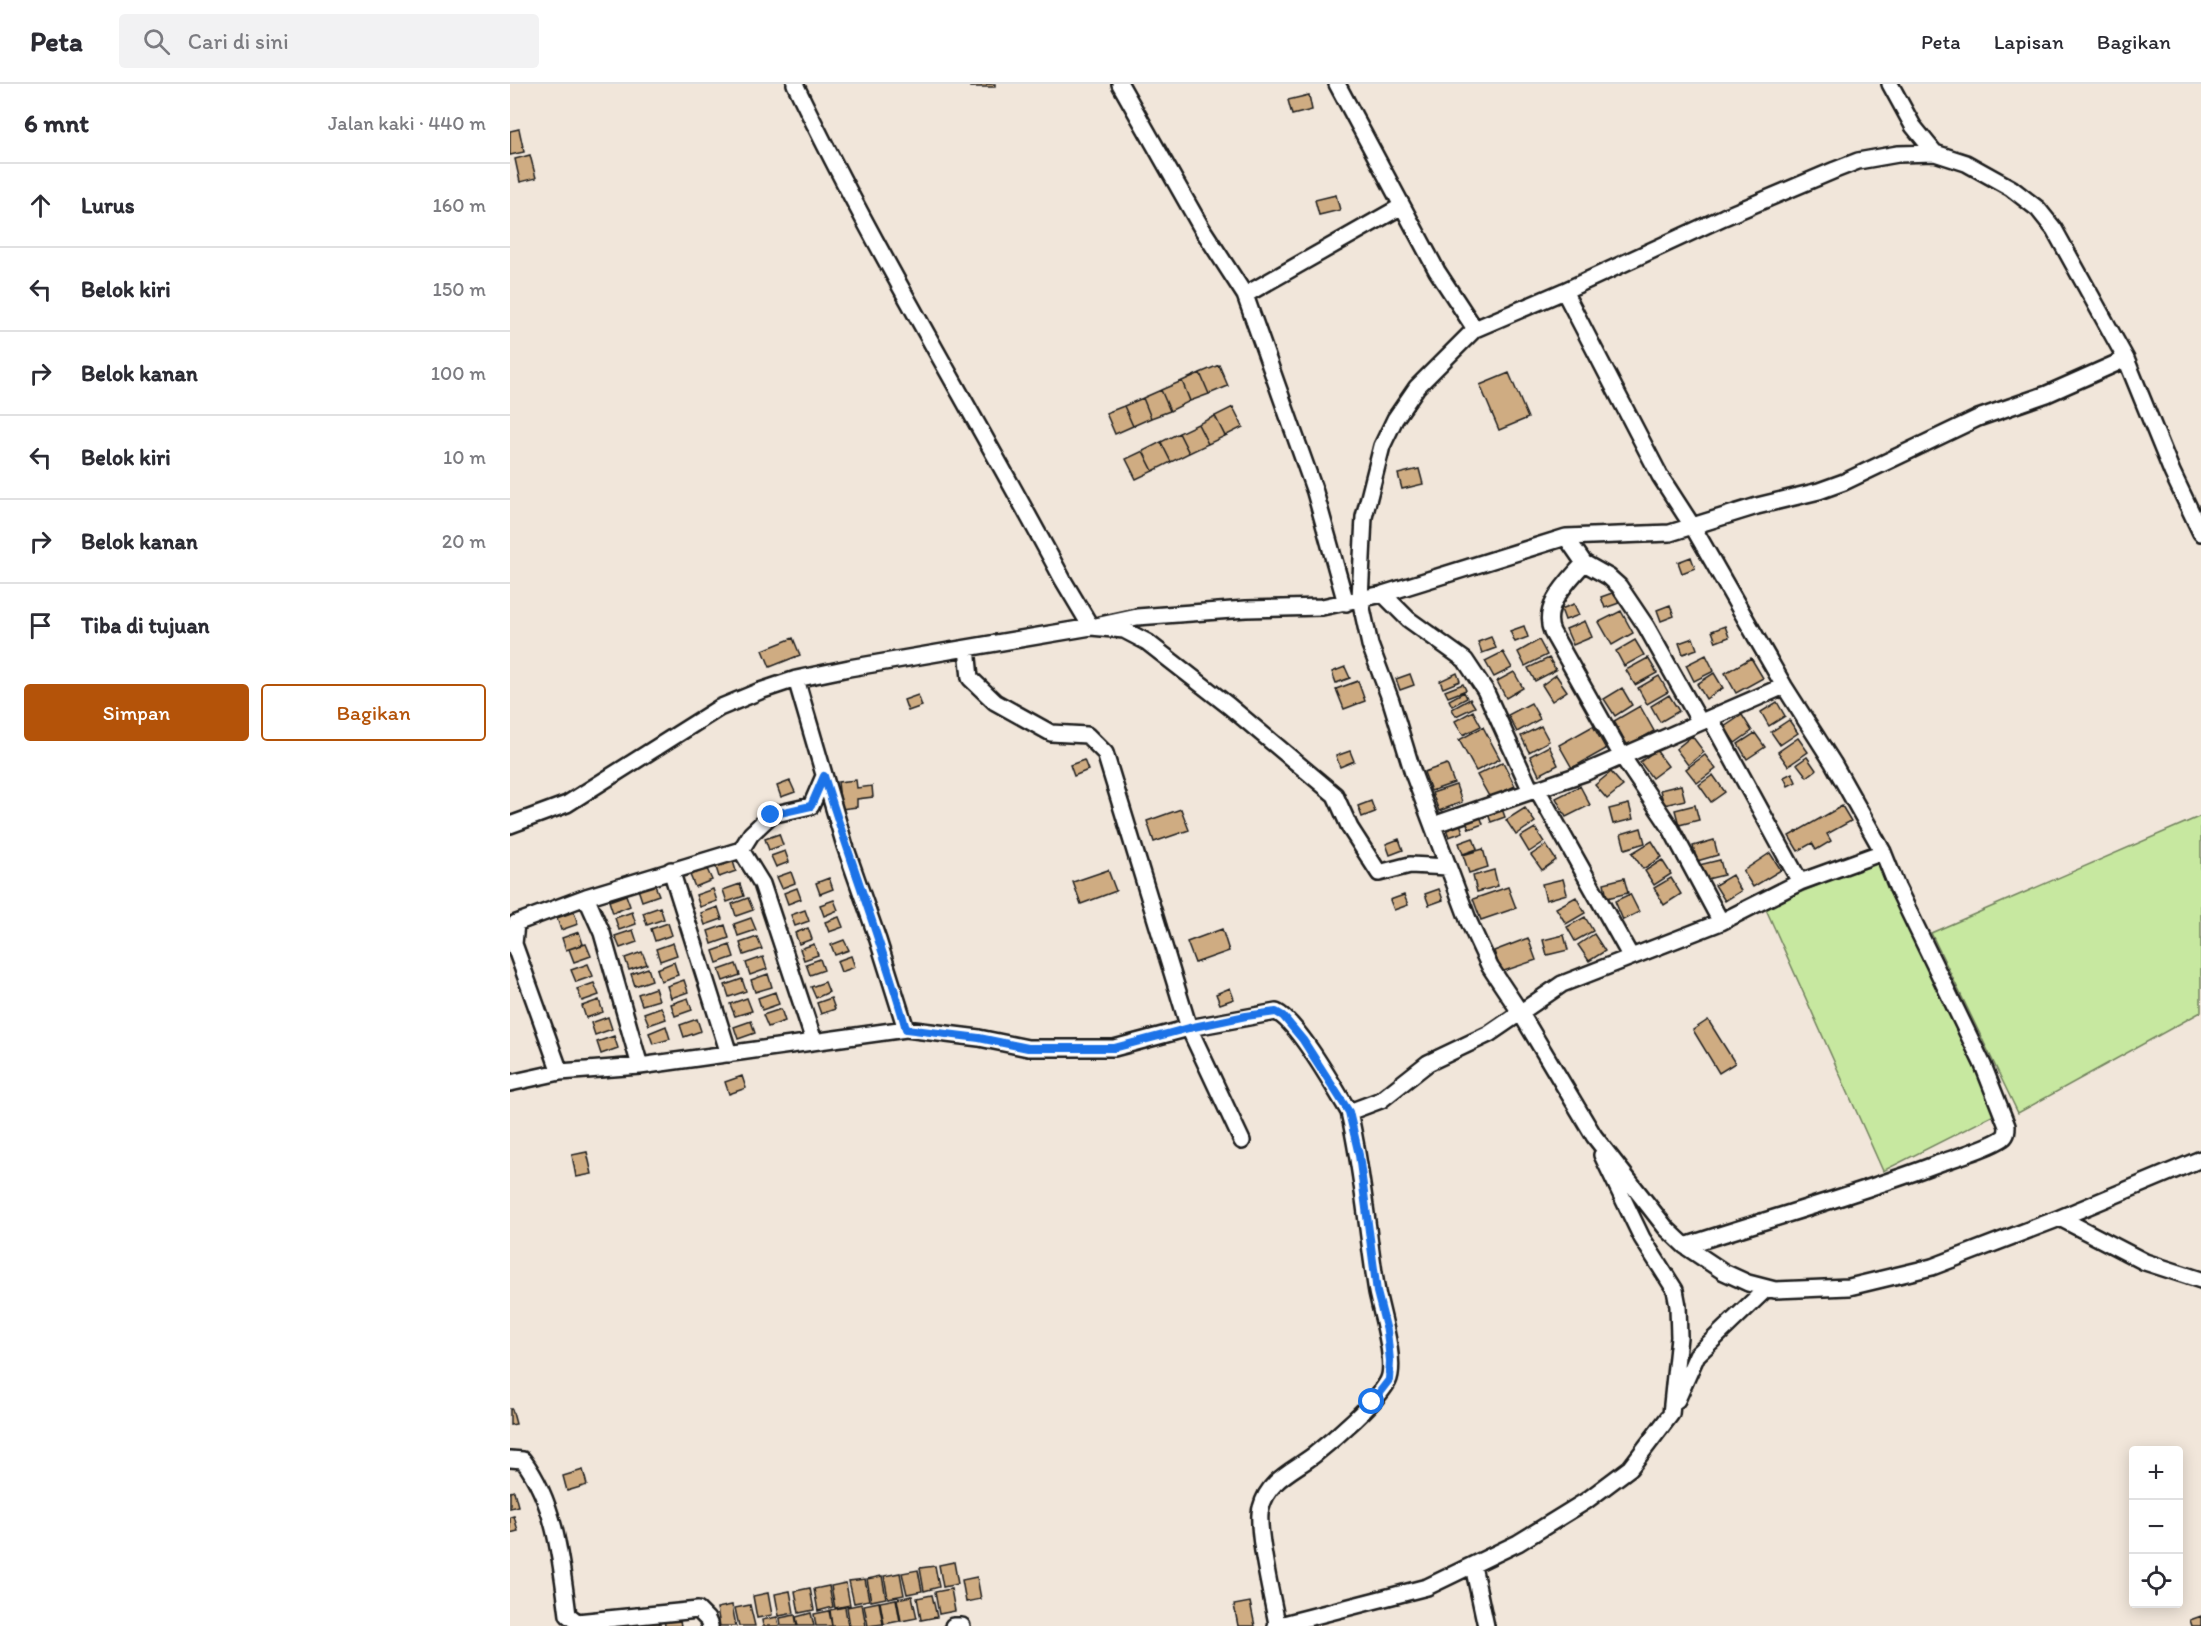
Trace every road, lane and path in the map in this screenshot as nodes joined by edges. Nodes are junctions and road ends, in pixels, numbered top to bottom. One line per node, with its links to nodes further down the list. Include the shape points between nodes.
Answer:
1 (795, 84): 17 (street, via 878,247)
2 (1120, 84): 8 (street, via 1195,217)
3 (1338, 84): 6 (street)
4 (1890, 84): 5 (street, via 1913,126)
5 (1935, 153): 7 (street, via 1890,155 1851,164 1713,221); 10 (street, via 1966,162 2038,209 2054,229)
6 (1402, 206): 8 (street); 9 (street, via 1437,271)
7 (1564, 291): 9 (street); 11 (street, via 1660,476)
8 (1245, 295): 16 (street)
9 (1475, 329): 16 (street, via 1417,387 1382,446 1364,517)
10 (2126, 359): 11 (street, via 2047,394 1978,418 1844,482); 12 (street)
11 (1693, 527): 13 (street, via 1661,534); 20 (street)
12 (2201, 533)
13 (1566, 537): 14 (street); 15 (street)
14 (1584, 563): 21 (street, via 1619,586); 22 (street, via 1552,605 1548,622)
15 (1383, 594): 16 (street); 24 (street, via 1408,619 1465,660 1485,690)
16 (1353, 601): 17 (street, via 1322,607 1137,617); 26 (street)
17 (1091, 627): 18 (street); 29 (street, via 1124,630 1147,642 1296,760 1335,795 1350,828 1379,873 1410,865)
18 (967, 648): 19 (street); 37 (street, via 970,678 995,702 1051,733 1087,735 1105,753)
19 (796, 679): 23 (street); 25 (street, via 719,708 567,804)
20 (1784, 686): 21 (street); 28 (street)
21 (1705, 720): 22 (street); 31 (street)
22 (1622, 756): 24 (street); 33 (street, via 1670,827)
23 (824, 776): 27 (street, via 811,806 771,815); 38 (street)
24 (1534, 790): 26 (street); 35 (street)
25 (510, 825)
26 (1433, 825): 29 (street)
27 (741, 850): 30 (street); 39 (street, via 762,884)
28 (1883, 852): 31 (street); 49 (street, via 1983,1065 2007,1133 1979,1148 1864,1191)
29 (1448, 867): 36 (street, via 1490,967)
30 (671, 870): 32 (street); 40 (street)
31 (1800, 882): 33 (street)
32 (586, 897): 34 (street); 41 (street, via 602,933)
33 (1721, 922): 35 (street)
34 (513, 925): 42 (street, via 514,944)
35 (1630, 957): 36 (street, via 1562,984)
36 (1520, 1012): 44 (street, via 1489,1034 1428,1063 1381,1100); 45 (street)
37 (1189, 1028): 38 (street, via 1114,1048 1028,1048); 44 (street, via 1264,1012 1279,1013 1303,1040); 46 (street)
38 (906, 1029): 39 (street)
39 (814, 1041): 40 (street)
40 (729, 1054): 41 (street)
41 (640, 1066): 42 (street)
42 (560, 1072): 43 (street)
43 (510, 1083)
44 (1349, 1112): 55 (street, via 1359,1155 1377,1292 1387,1331 1389,1380 1372,1402 1315,1454 1270,1486 1260,1509 1261,1536)
45 (1594, 1136): 49 (street, via 1666,1228); 52 (street, via 1642,1238 1675,1290 1679,1337)
46 (1242, 1141)
47 (2201, 1159): 48 (street)
48 (2060, 1218): 50 (street, via 2145,1263); 51 (street, via 1932,1267 1870,1282 1805,1290)
49 (1685, 1246): 51 (street, via 1724,1272)
50 (2201, 1280)
51 (1767, 1288): 52 (street, via 1697,1355)
52 (1671, 1414): 54 (street, via 1630,1468 1586,1501)
53 (510, 1459): 56 (street, via 523,1460 536,1477 557,1537 568,1615 577,1622 698,1610)
54 (1473, 1566): 55 (street, via 1427,1587); 59 (street)
55 (1276, 1625)
56 (710, 1626)
57 (953, 1626): 58 (street)
58 (962, 1626)
59 (1486, 1626)

